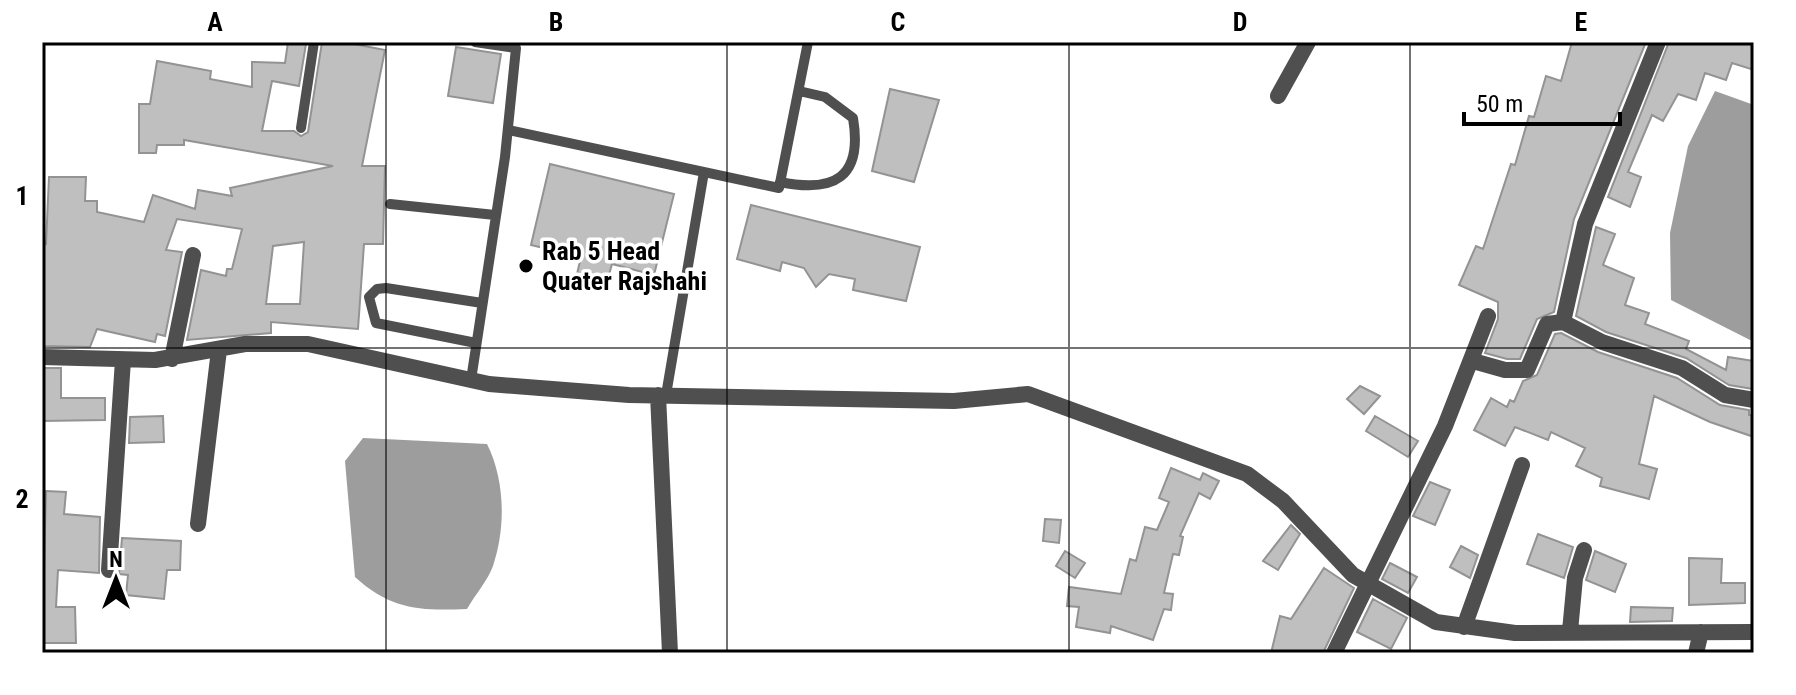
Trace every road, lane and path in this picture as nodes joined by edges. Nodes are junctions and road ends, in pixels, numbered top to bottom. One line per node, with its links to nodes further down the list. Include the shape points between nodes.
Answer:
1 (314, 42): 9 (lane)
2 (475, 42): 6 (lane)
3 (808, 42): 7 (lane)
4 (1308, 42): 8 (street)
5 (1658, 42): 18 (street, via 1585,224)
6 (517, 45): 10 (lane)
7 (799, 91): 12 (lane); 12 (lane, via 825,97 853,118 855,151 845,175 829,186)
8 (1278, 96)
9 (301, 128)
10 (508, 130): 11 (lane); 14 (lane)
11 (704, 172): 12 (lane, via 779,188); 26 (lane)
12 (780, 182)
13 (390, 204): 14 (lane)
14 (495, 215): 16 (lane)
15 (193, 255): 22 (street)
16 (482, 303): 19 (lane); 19 (lane, via 386,288 369,297 376,323)
17 (1488, 316): 24 (street)
18 (1563, 322): 24 (street, via 1547,324 1527,370); 27 (street, via 1602,342 1682,368 1725,395)
19 (476, 343): 25 (lane)
20 (219, 350): 22 (street); 25 (street, via 245,344 308,344); 29 (street)
21 (42, 357): 23 (street)
22 (172, 359): 23 (street)
23 (123, 360): 31 (street)
24 (1473, 361): 32 (street)
25 (471, 380): 26 (street)
26 (662, 395): 32 (street, via 954,401 1028,394 1247,474 1283,501 1333,557); 37 (street)
27 (1754, 400)
28 (1522, 465): 33 (street)
29 (198, 524)
30 (1584, 550): 34 (street, via 1575,578)
31 (109, 570)
32 (1366, 582): 33 (street, via 1436,622); 38 (street)
33 (1464, 627): 34 (street, via 1515,633)
34 (1570, 631): 35 (street)
35 (1701, 632): 36 (street); 39 (street)
36 (1754, 632)
37 (670, 653)
38 (1334, 653)
39 (1696, 653)

